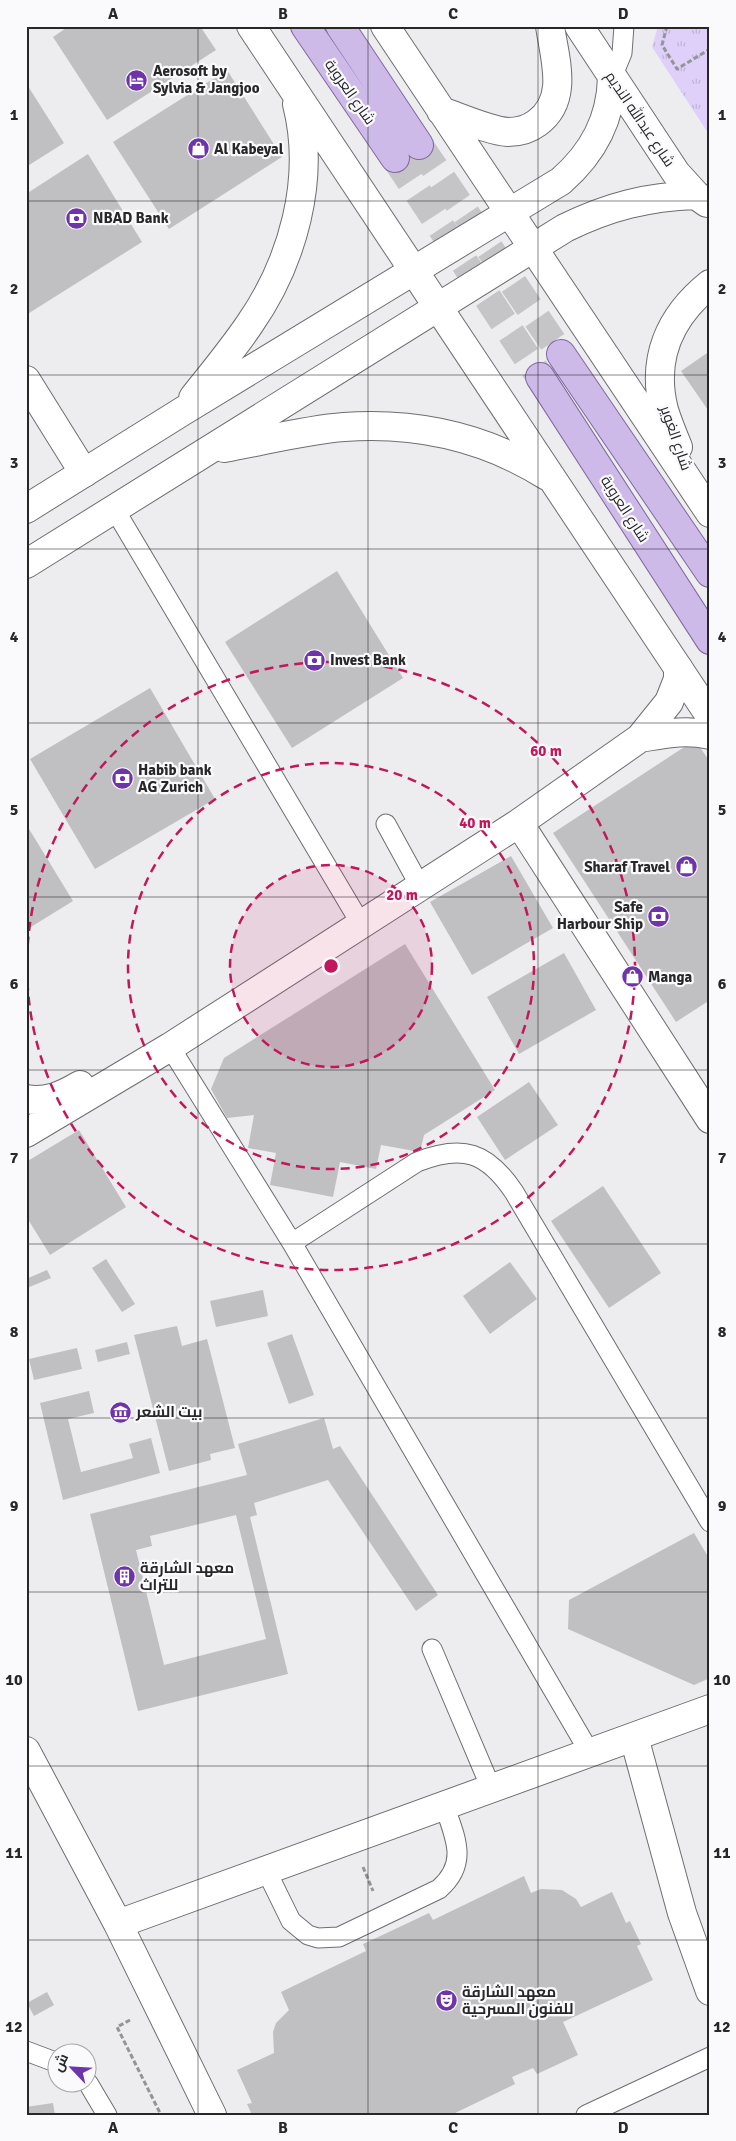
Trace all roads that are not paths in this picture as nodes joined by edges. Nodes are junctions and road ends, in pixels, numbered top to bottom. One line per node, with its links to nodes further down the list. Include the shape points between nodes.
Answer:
1 (251, 26): 9 (street)
2 (304, 26): 12 (main road, شارع العروبة)
3 (340, 26): 11 (main road, شارع العروبة)
4 (385, 26): 10 (street)
5 (550, 26): 10 (street, via 558,91 546,116 521,131 507,132)
6 (579, 26): 8 (street, شارع عبدالله النديم)
7 (624, 26): 8 (lane, via 622,53)
8 (612, 77): 13 (street, شارع عبدالله النديم, via 676,172); 14 (street, via 612,97 607,116 589,153 561,181)
9 (294, 93): 16 (street); 22 (street, via 304,161 299,206 289,244 274,281 250,324)
10 (441, 111): 14 (street)
11 (419, 145)
12 (396, 158)
13 (703, 200): 15 (street, via 642,200 615,206 566,228)
14 (509, 212): 15 (street); 16 (street)
15 (533, 249): 18 (street); 26 (street)
16 (414, 271): 18 (street); 22 (street)
17 (710, 284): 26 (street, شارع الغوير, via 678,316 667,338 661,362 660,387 664,411)
18 (439, 308): 23 (street); 25 (street)
19 (561, 354): 31 (main road)
20 (540, 377): 32 (main road, شارع العروبة)
21 (28, 382): 24 (street)
22 (183, 411): 24 (street)
23 (208, 451): 25 (street, via 342,428 380,425 417,428 489,446 523,461); 28 (street)
24 (84, 473): 27 (street)
25 (553, 480): 33 (street)
26 (693, 488): 29 (street)
27 (26, 509)
28 (115, 510): 30 (street); 40 (lane)
29 (710, 513)
30 (26, 564)
31 (710, 573)
32 (710, 640)
33 (678, 668): 34 (street); 36 (street, via 678,679 669,702)
34 (710, 716)
35 (710, 735): 36 (street, via 694,731)
36 (640, 738): 37 (street)
37 (519, 823): 39 (street); 43 (street)
38 (386, 824): 39 (lane)
39 (420, 886): 40 (street)
40 (361, 924): 41 (street)
41 (170, 1047): 42 (street, via 137,1055 57,1097); 44 (street); 45 (lane)
42 (26, 1099)
43 (710, 1119)
44 (26, 1133)
45 (292, 1242): 46 (lane, via 418,1162 439,1154 462,1153 483,1159 502,1174 514,1192); 51 (lane)
46 (710, 1522)
47 (432, 1649): 52 (lane)
48 (710, 1709): 49 (street)
49 (634, 1737): 51 (street); 56 (street, via 682,1913)
50 (26, 1751): 55 (street)
51 (590, 1753): 52 (street)
52 (491, 1788): 53 (street)
53 (444, 1805): 54 (street); 54 (lane, via 458,1856 447,1882 439,1889 340,1937 318,1938 298,1928)
54 (266, 1870): 55 (street)
55 (118, 1924): 62 (street)
56 (710, 1991)
57 (26, 2051): 59 (lane)
58 (710, 2057): 63 (lane)
59 (48, 2059)
60 (95, 2094): 61 (lane)
61 (107, 2115)
62 (212, 2115)
63 (586, 2115)

